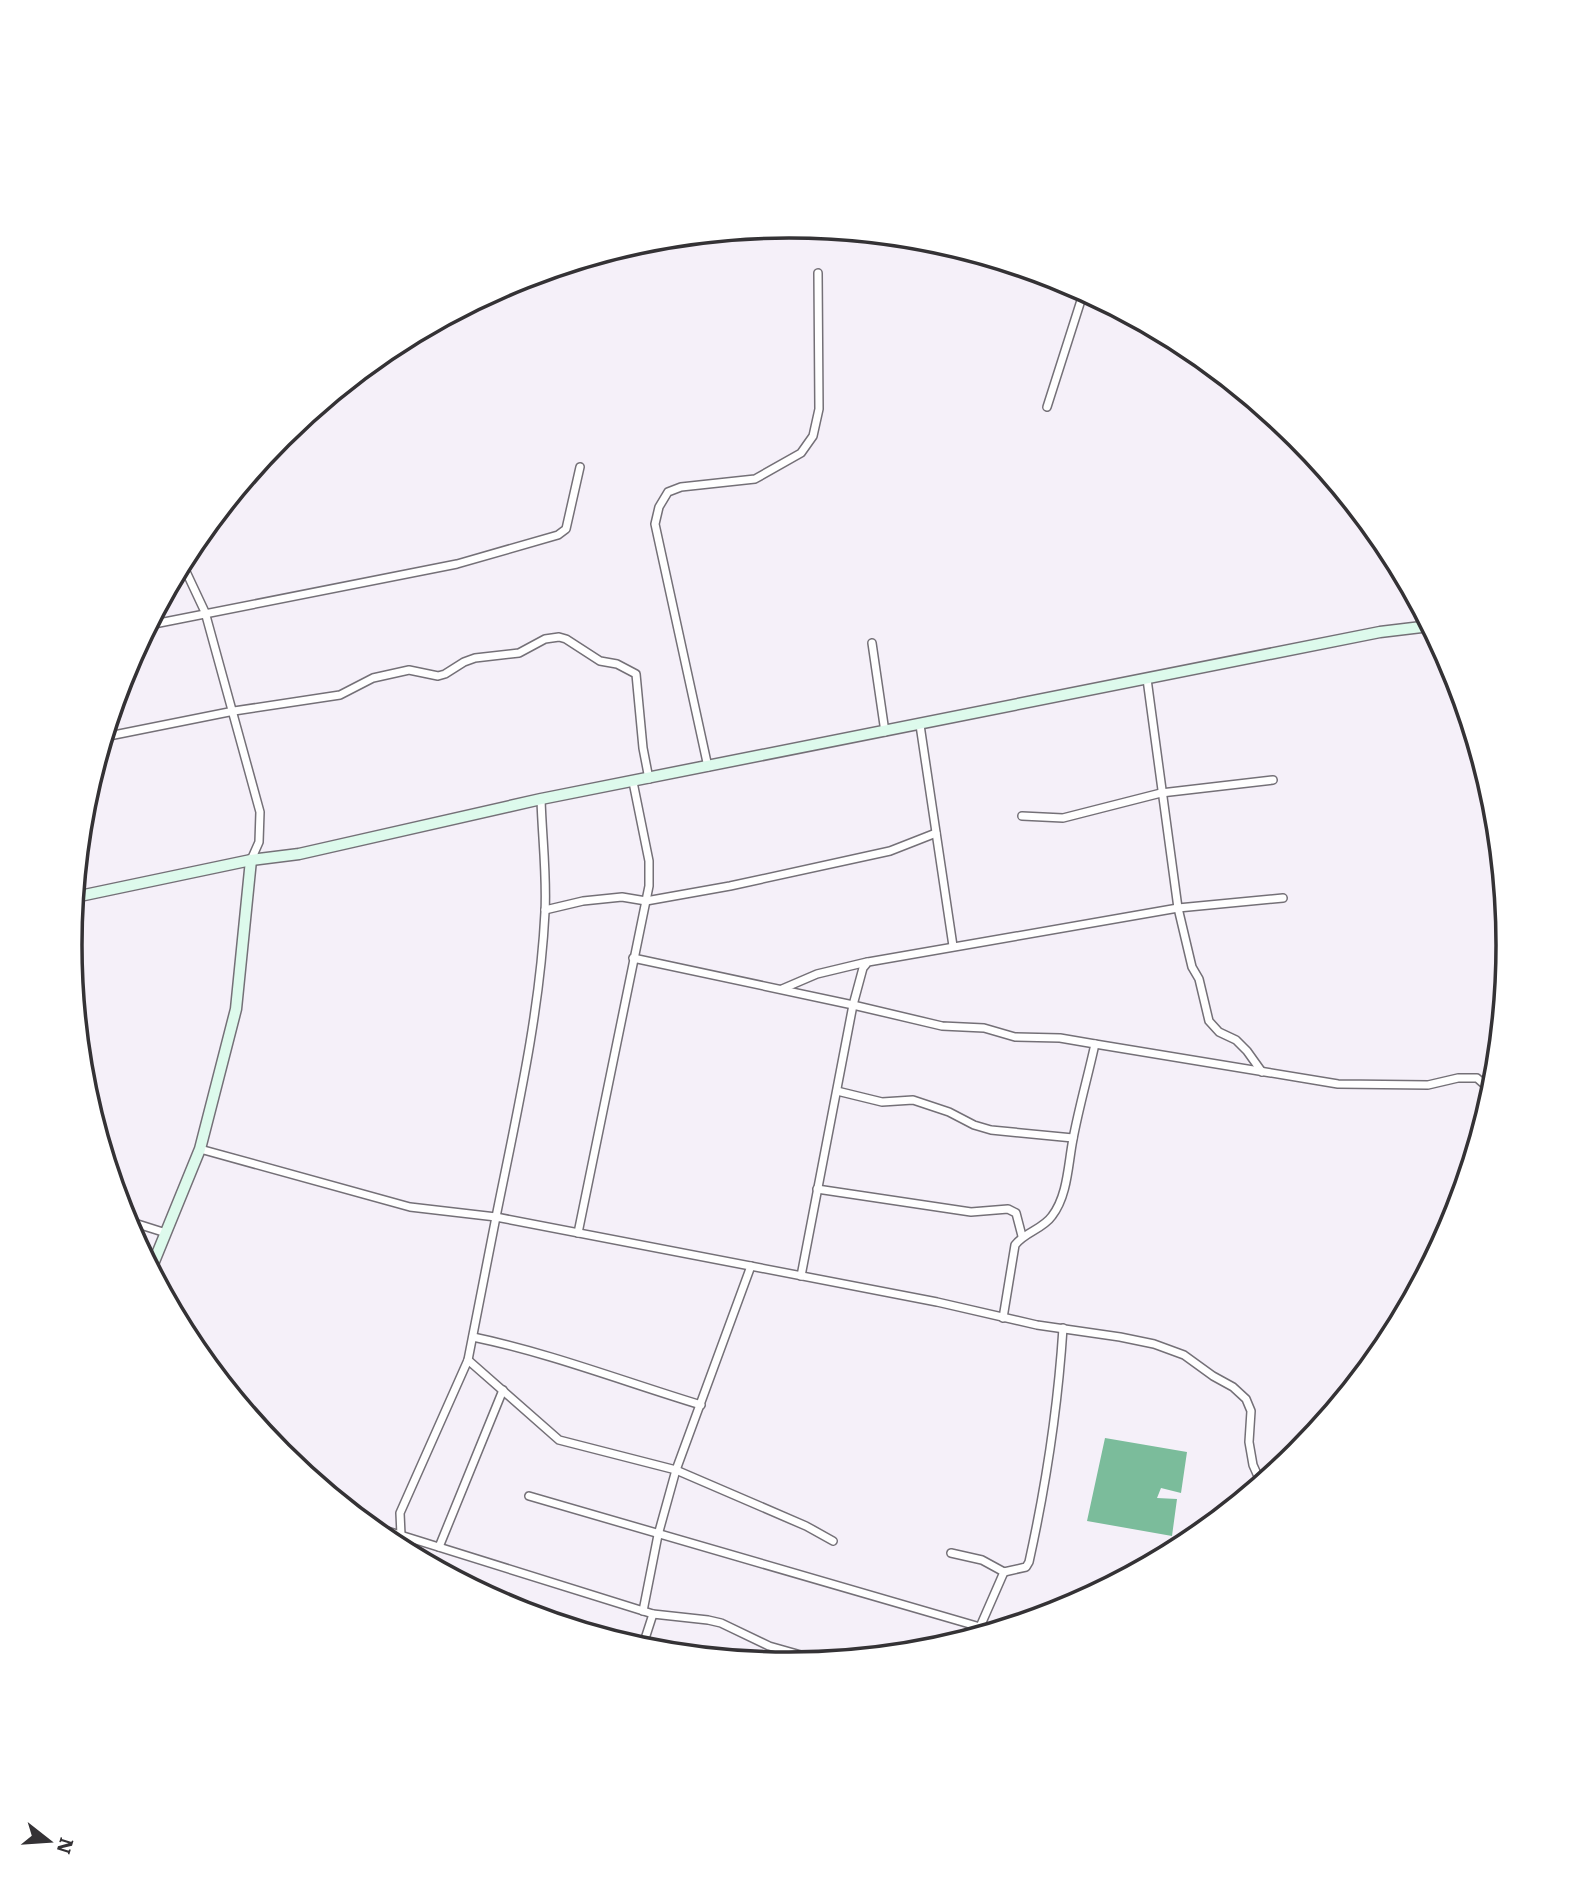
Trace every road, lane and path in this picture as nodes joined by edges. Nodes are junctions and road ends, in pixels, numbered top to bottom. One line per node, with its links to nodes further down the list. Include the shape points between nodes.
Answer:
1 (818, 274): 15 (street, via 819,409 813,436 801,453 755,479 668,492 655,524)
2 (1081, 302): 3 (street)
3 (1047, 407)
4 (580, 467): 6 (street, via 566,529 558,535 457,564)
5 (187, 575): 6 (street)
6 (205, 612): 7 (street); 11 (street)
7 (160, 622)
8 (1420, 626): 10 (main road)
9 (872, 643): 13 (street)
10 (1147, 679): 12 (main road); 19 (street)
11 (234, 711): 14 (street); 16 (street, via 340,695 373,678 409,670 438,676 475,658 519,653 558,637 636,674); 23 (street, via 260,812 259,842)
12 (920, 725): 13 (main road); 22 (street)
13 (886, 732): 15 (main road)
14 (115, 735)
15 (709, 767): 16 (main road)
16 (649, 779): 18 (main road)
17 (1273, 780): 19 (street)
18 (633, 782): 20 (main road); 26 (street, via 649,861)
19 (1161, 793): 21 (street, via 1063,818); 27 (street)
20 (541, 799): 23 (main road); 28 (street)
21 (1022, 816)
22 (936, 833): 26 (street, via 890,851); 29 (street)
23 (251, 860): 24 (main road); 39 (main road, via 236,1009)
24 (84, 895)
25 (1283, 898): 27 (street)
26 (646, 901): 28 (street, via 622,897); 30 (street)
27 (1178, 908): 29 (street); 35 (street, via 1209,1021 1247,1051)
28 (545, 910): 41 (street, via 523,1081)
29 (953, 946): 31 (street)
30 (633, 958): 32 (street); 44 (street)
31 (868, 962): 32 (street, via 817,974); 33 (street)
32 (781, 989): 33 (street)
33 (853, 1004): 34 (street, via 942,1026); 37 (street)
34 (1095, 1044): 35 (street); 38 (street)
35 (1262, 1072): 36 (street, via 1338,1084 1428,1085 1458,1078 1477,1078)
36 (1482, 1083)
37 (836, 1091): 38 (street, via 882,1102 913,1100 991,1130); 40 (street)
38 (1073, 1138): 45 (street, via 1058,1208 1050,1219)
39 (201, 1149): 41 (street, via 410,1207); 43 (main road)
40 (817, 1189): 45 (street, via 971,1212 1008,1209 1016,1213); 48 (street)
41 (496, 1217): 44 (street); 51 (street)
42 (140, 1225): 43 (street)
43 (166, 1233): 46 (main road)
44 (578, 1233): 47 (street)
45 (1022, 1236): 49 (street, via 1015,1245)
46 (155, 1259)
47 (751, 1266): 48 (street); 54 (street)
48 (801, 1276): 49 (street)
49 (1003, 1318): 50 (street)
50 (1063, 1328): 56 (street, via 1154,1344 1184,1355 1233,1387 1247,1399 1251,1411 1249,1442); 64 (street, via 1060,1376 1030,1562)
51 (472, 1337): 52 (street); 54 (street, via 526,1349)
52 (468, 1360): 53 (street); 59 (street, via 400,1513)
53 (503, 1390): 55 (street, via 559,1440); 62 (street)
54 (701, 1405): 55 (street)
55 (676, 1470): 60 (street); 61 (street)
56 (1257, 1474)
57 (529, 1496): 60 (street)
58 (398, 1534): 59 (street)
59 (401, 1535): 62 (street)
60 (659, 1535): 65 (street); 67 (street)
61 (833, 1541)
62 (439, 1547): 65 (street)
63 (951, 1553): 64 (street, via 982,1560)
64 (1004, 1572): 68 (street)
65 (643, 1611): 66 (street)
66 (653, 1614): 69 (street); 70 (street, via 721,1623)
67 (977, 1626)
68 (980, 1626)
69 (646, 1637)
70 (790, 1652)

